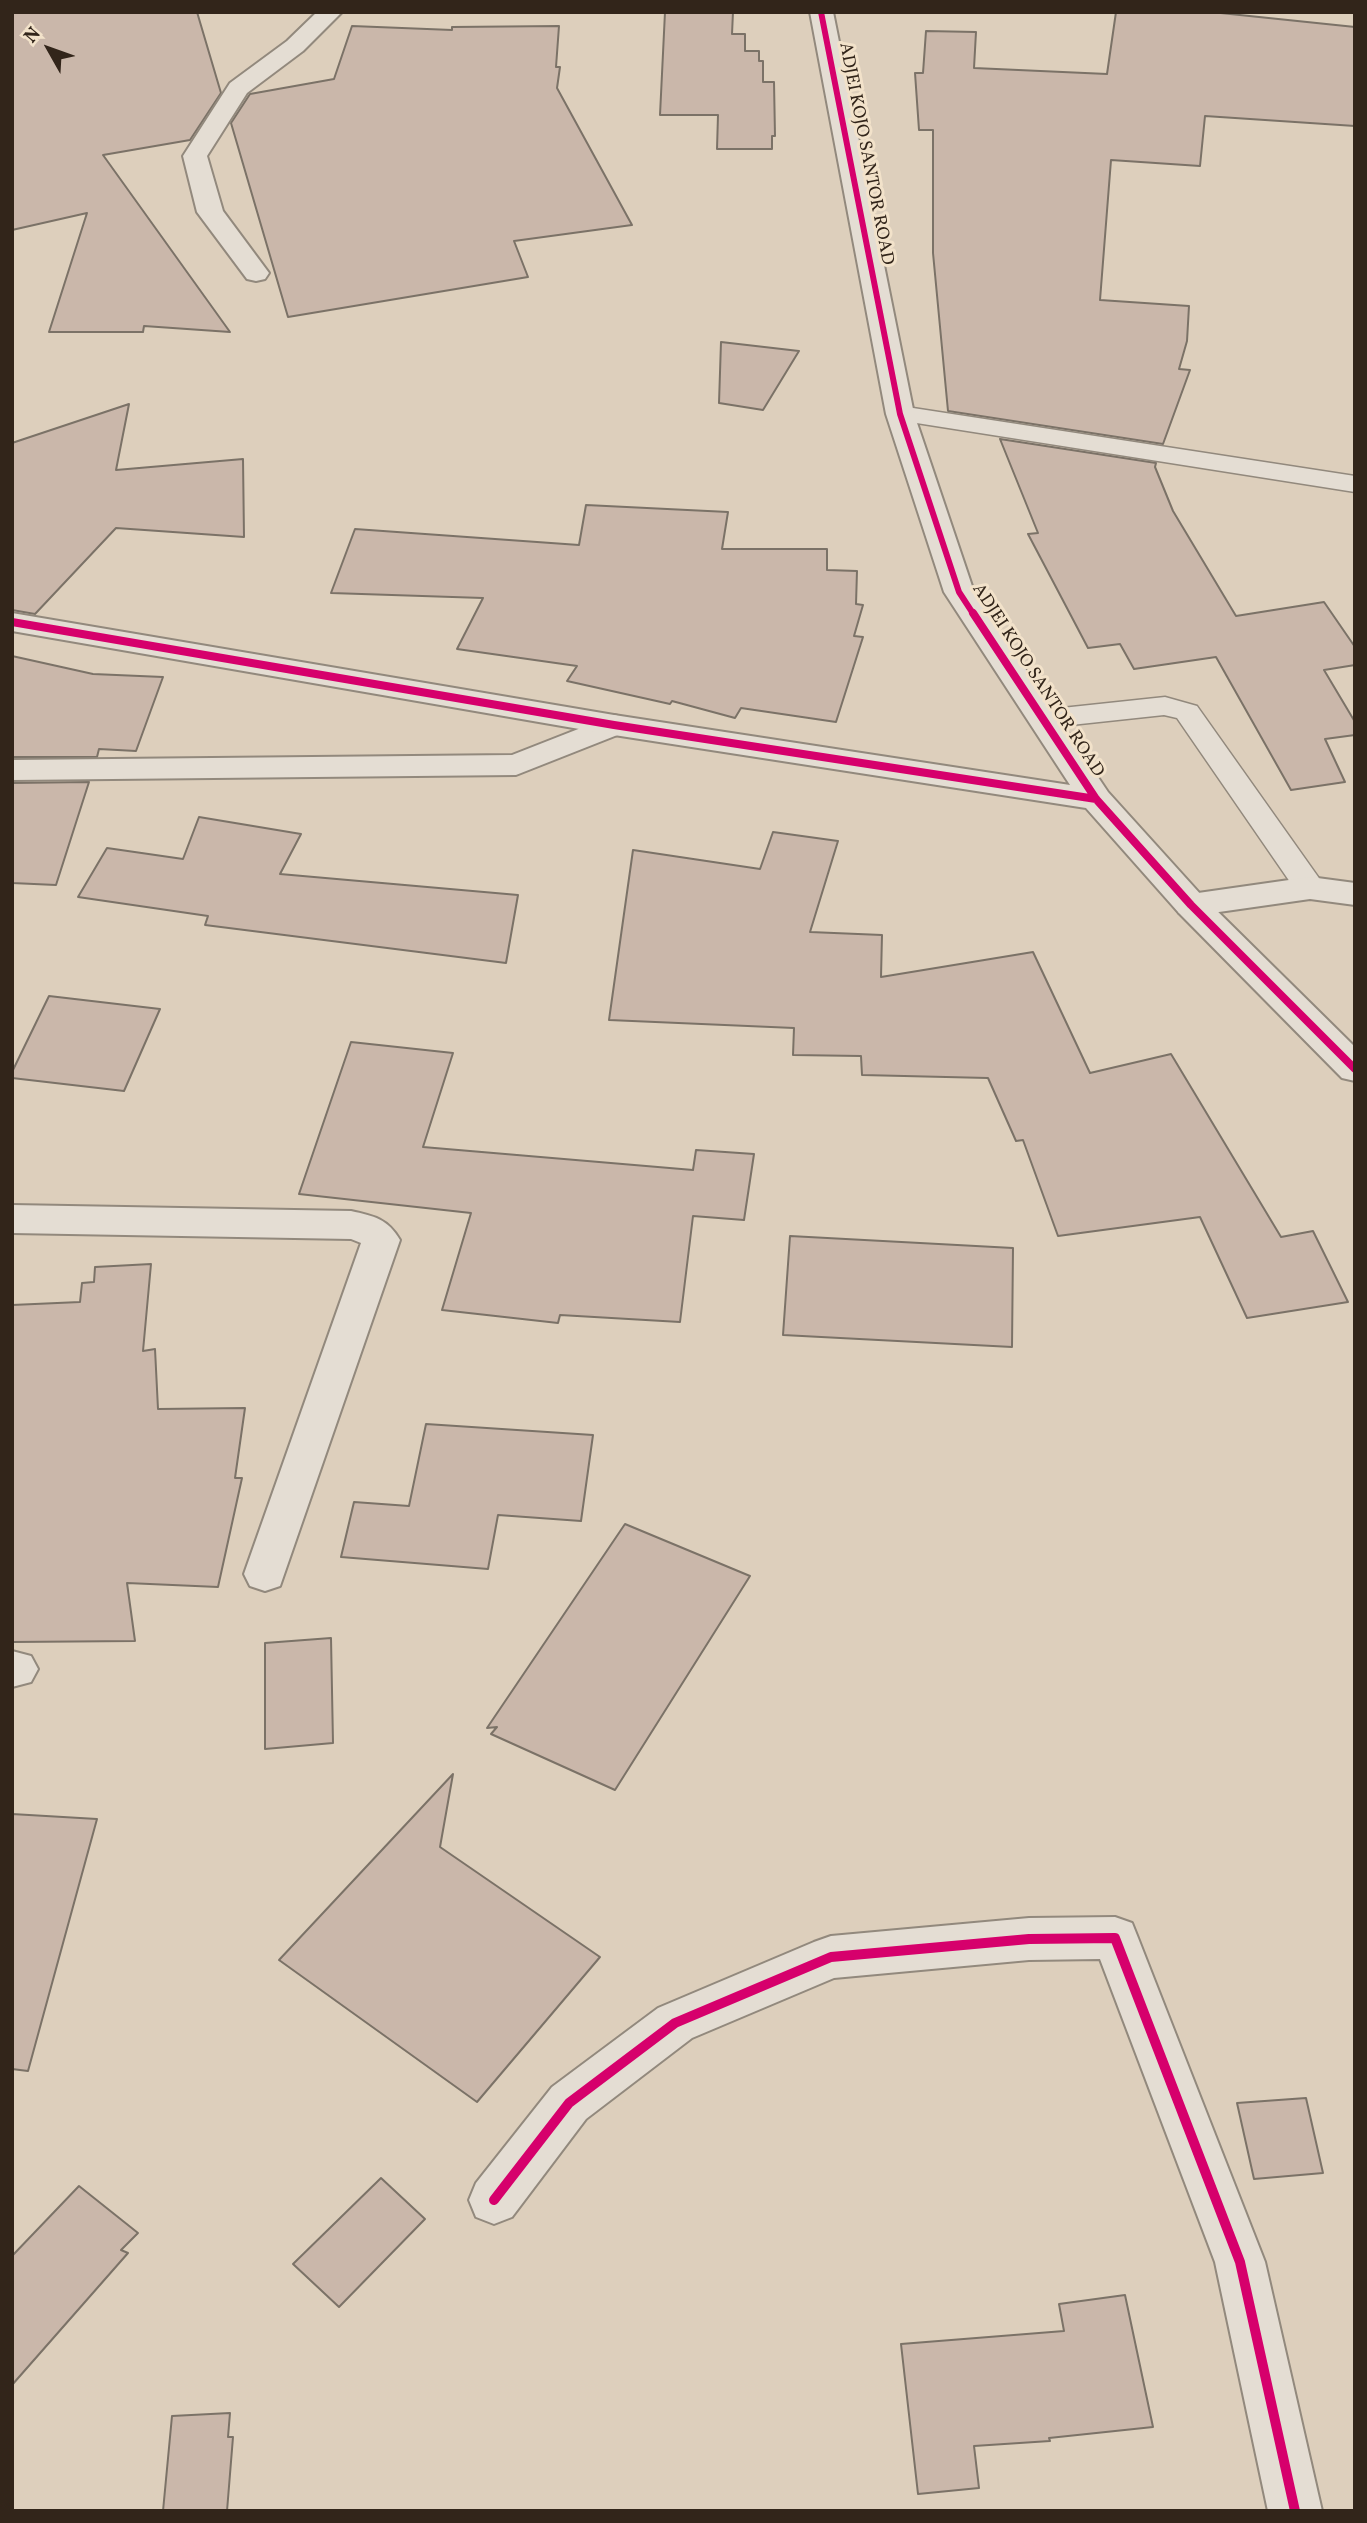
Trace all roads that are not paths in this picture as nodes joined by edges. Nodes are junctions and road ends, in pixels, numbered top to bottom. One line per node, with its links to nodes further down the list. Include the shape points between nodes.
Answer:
1 (331, 12): 3 (street, via 295,46 238,88 195,156 210,212)
2 (821, 12): 4 (street, ADJEI KOJO SANTOR ROAD)
3 (256, 273)
4 (900, 414): 5 (lane); 7 (street, ADJEI KOJO SANTOR ROAD, via 959,592)
5 (1355, 484)
6 (12, 622): 8 (street)
7 (1043, 719): 10 (street, ADJEI KOJO SANTOR ROAD); 11 (lane, via 1165,706 1187,712)
8 (614, 725): 9 (street, via 516,765); 10 (street)
9 (12, 770)
10 (1096, 799): 13 (street, ADJEI KOJO SANTOR ROAD)
11 (1310, 888): 12 (street); 13 (street)
12 (1355, 894)
13 (1191, 905): 14 (street, ADJEI KOJO SANTOR ROAD)
14 (1355, 1069)
15 (12, 1219): 16 (street, via 351,1225 371,1230 381,1240)
16 (265, 1574)
17 (494, 2200): 18 (street, via 569,2103 675,2023 831,1957 1029,1938 1115,1938 1240,2262)
18 (1294, 2511)

